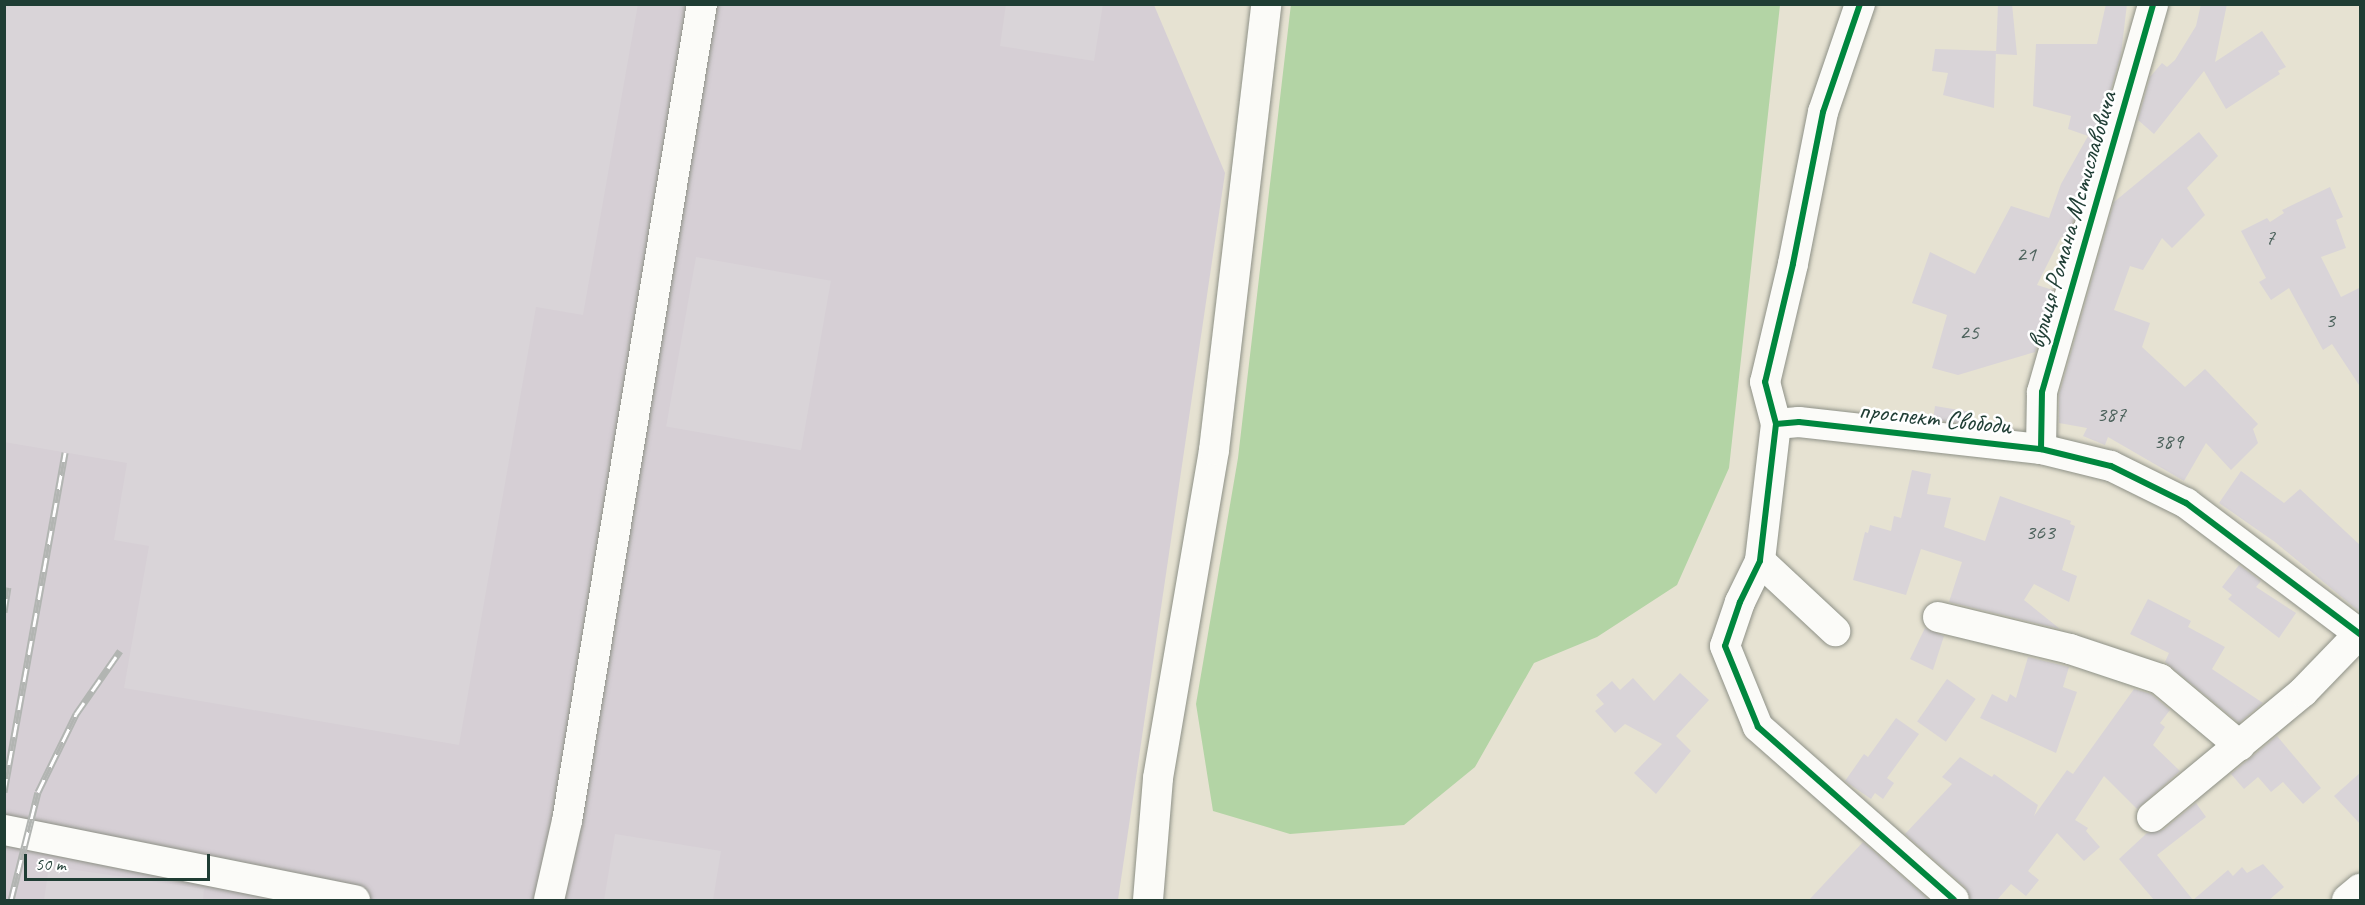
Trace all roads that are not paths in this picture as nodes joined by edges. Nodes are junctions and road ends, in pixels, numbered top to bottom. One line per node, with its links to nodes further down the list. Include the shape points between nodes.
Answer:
1 (702, 4): 16 (street, via 567,821)
2 (1266, 4): 17 (street, via 1214,450 1158,778)
3 (1860, 4): 5 (street, via 1823,112 1765,382)
4 (2153, 4): 6 (street, вулиця Романа Мстиславовича, via 2042,392)
5 (1776, 424): 6 (street, проспект Свободи, via 1799,422); 7 (street)
6 (2041, 448): 10 (street, проспект Свободи, via 2111,466 2186,503)
7 (1760, 561): 9 (street); 18 (street, via 1725,646 1758,727)
8 (1938, 617): 11 (street, via 2160,679)
9 (1835, 631)
10 (2360, 634): 11 (street, проспект Свободи, via 2303,692)
11 (2240, 746): 12 (street, проспект Свободи)
12 (2152, 817)
13 (4, 830): 15 (street)
14 (2361, 890): 19 (main road)
15 (357, 900)
16 (549, 900)
17 (1148, 900)
18 (1954, 900)
19 (2348, 900)

